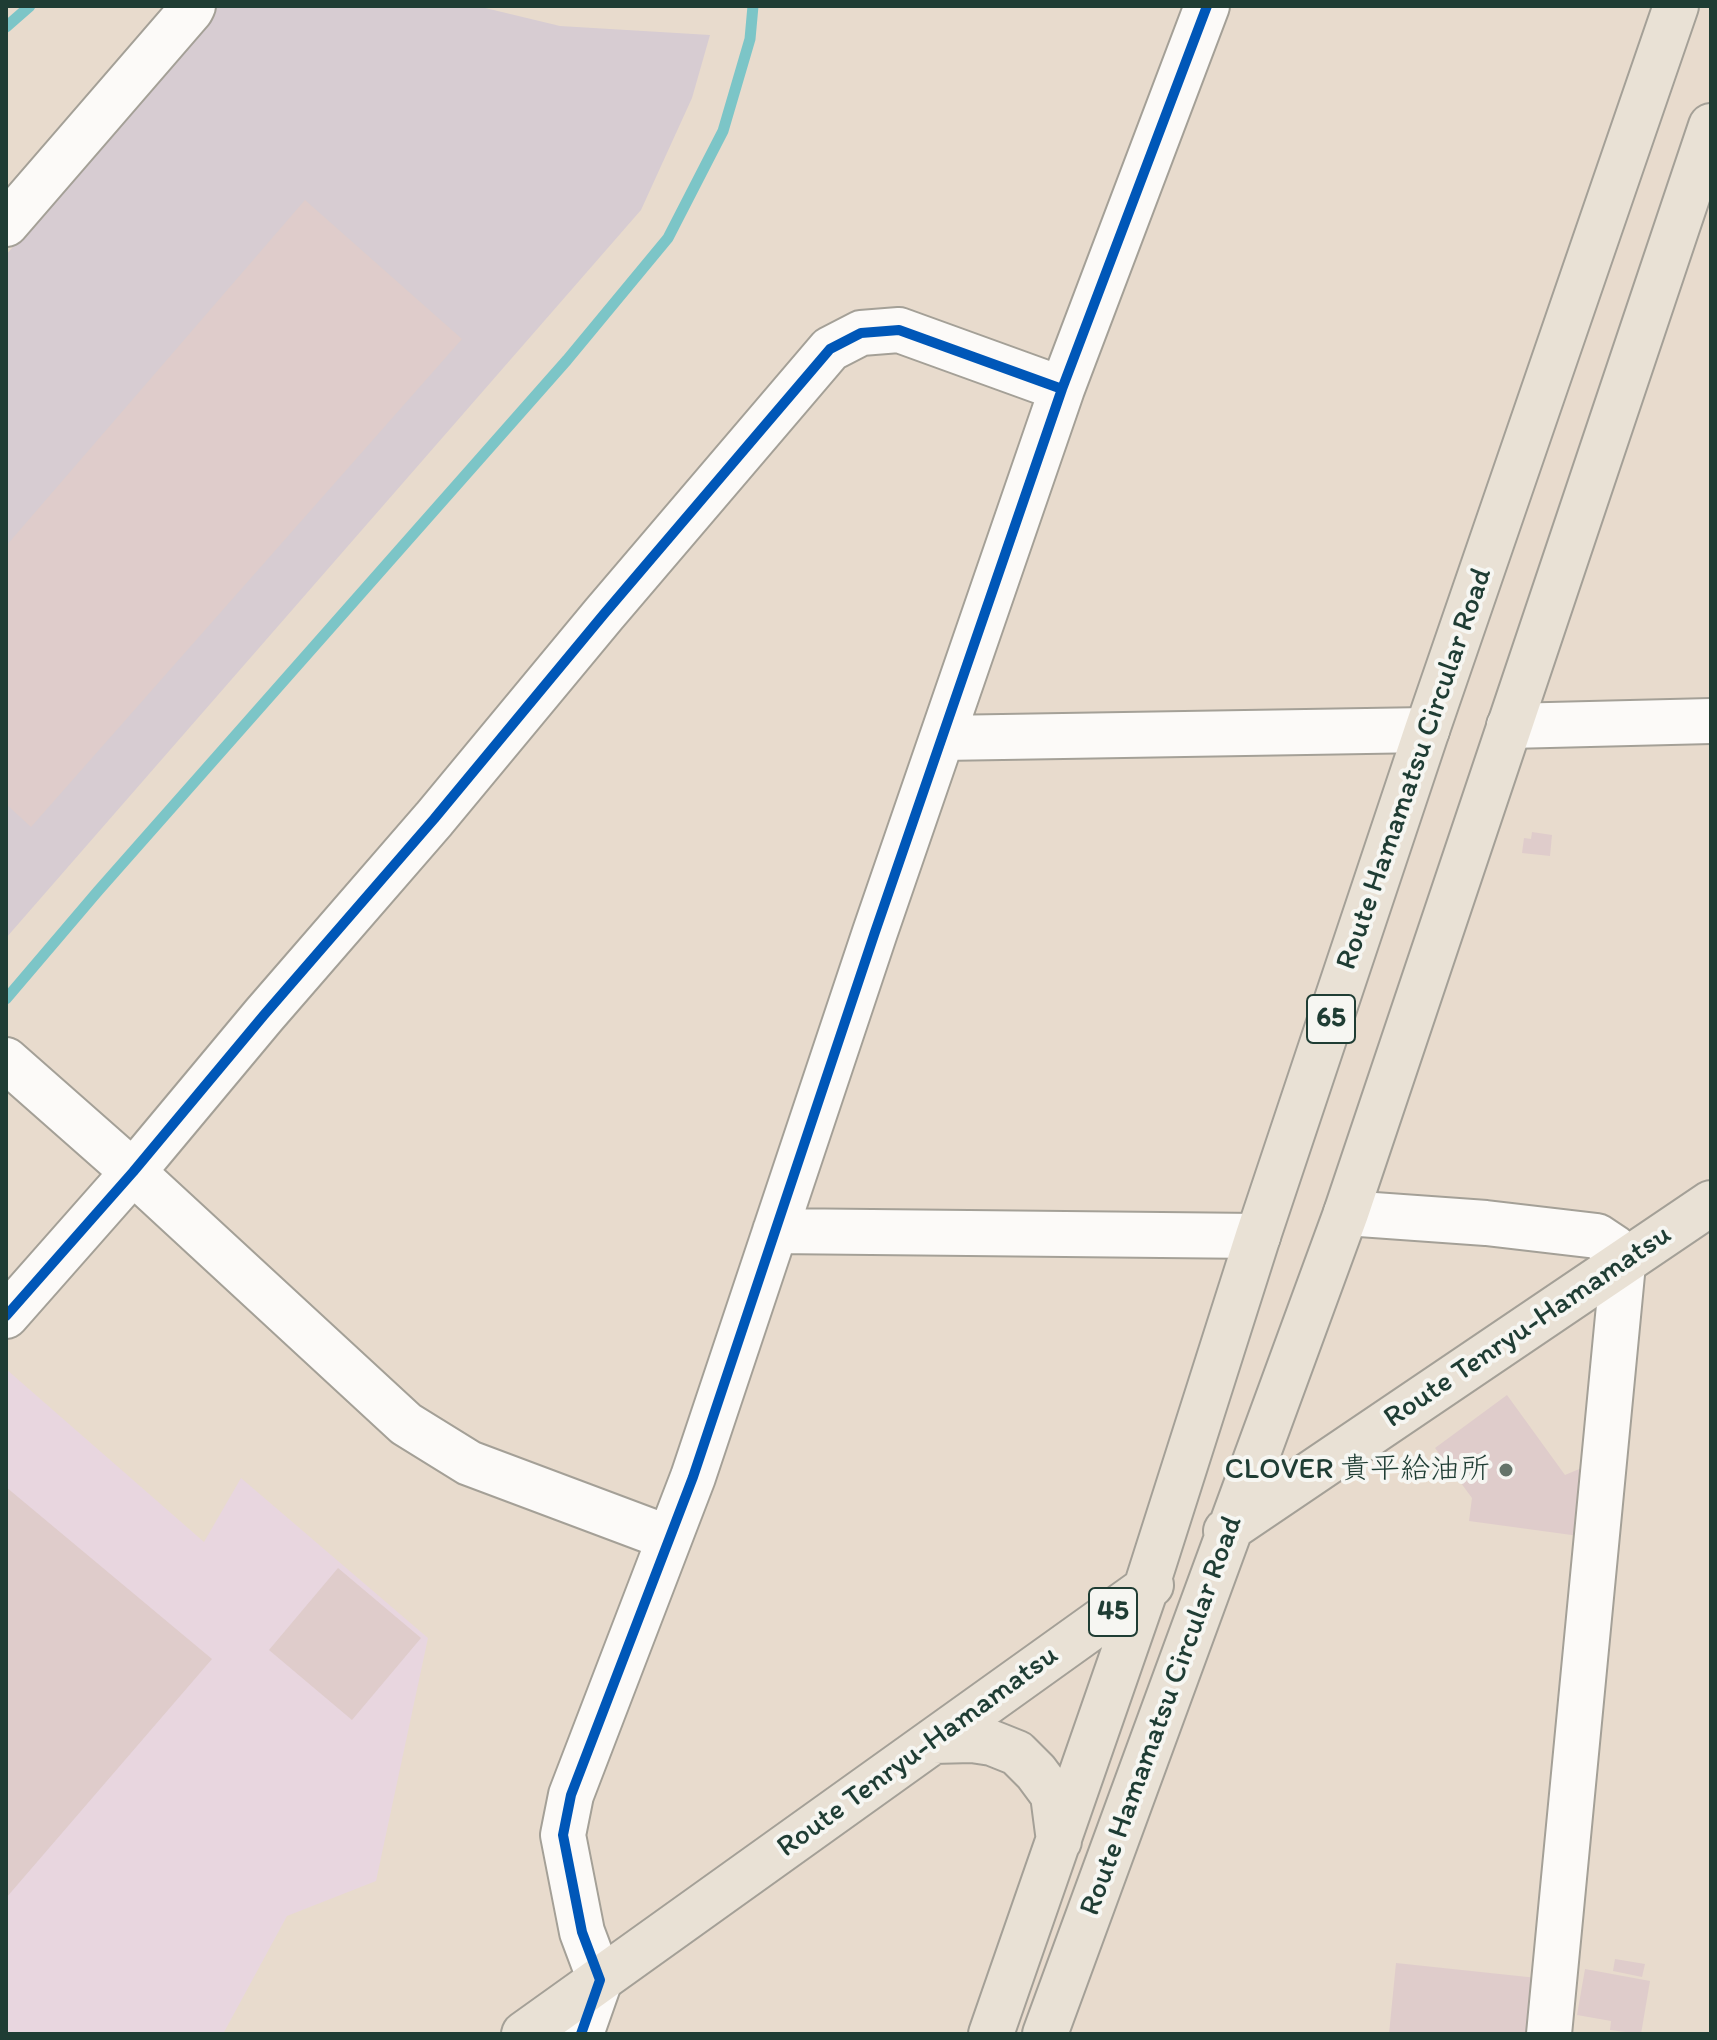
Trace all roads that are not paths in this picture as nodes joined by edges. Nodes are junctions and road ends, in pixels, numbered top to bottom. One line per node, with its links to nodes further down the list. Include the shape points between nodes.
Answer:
1 (193, 6): 5 (street)
2 (1207, 6): 6 (street)
3 (1676, 6): 9 (main road, Route Hamamatsu Circular Road / 65)
4 (1711, 126): 8 (main road, Route Hamamatsu Circular Road)
5 (6, 224)
6 (1062, 389): 10 (street); 12 (street, via 899,330 861,333 830,349)
7 (1711, 721): 8 (street)
8 (1509, 726): 14 (main road, Route Hamamatsu Circular Road)
9 (1427, 730): 10 (street); 16 (main road, Route Hamamatsu Circular Road / 65)
10 (942, 738): 15 (street)
11 (6, 1060): 12 (street)
12 (133, 1172): 18 (street); 20 (street, via 406,1424 469,1463)
13 (1711, 1203): 17 (main road, Route Tenryu-Hamamatsu / 45)
14 (1346, 1213): 17 (street, via 1597,1236 1615,1248); 19 (main road, Route Hamamatsu Circular Road)
15 (775, 1231): 16 (street); 20 (street)
16 (1258, 1236): 21 (main road, Route Hamamatsu Circular Road / 65)
17 (1623, 1264): 19 (main road, Route Tenryu-Hamamatsu / 45); 29 (street)
18 (6, 1316)
19 (1232, 1526): 21 (main road, Route Tenryu-Hamamatsu / 45); 28 (main road, Route Hamamatsu Circular Road)
20 (669, 1538): 24 (street, via 571,1795 563,1835 582,1932)
21 (1146, 1588): 22 (main road, Route Tenryu-Hamamatsu / 45); 23 (main road, Route Hamamatsu Circular Road / 65)
22 (933, 1741): 23 (main road, via 972,1740 1017,1753 1053,1795); 24 (main road, Route Tenryu-Hamamatsu / 45)
23 (1059, 1843): 27 (main road, Route Hamamatsu Circular Road / 65)
24 (600, 1980): 25 (main road, Route Tenryu-Hamamatsu / 45); 26 (street)
25 (524, 2034)
26 (581, 2034)
27 (991, 2034)
28 (1045, 2034)
29 (1549, 2034)

